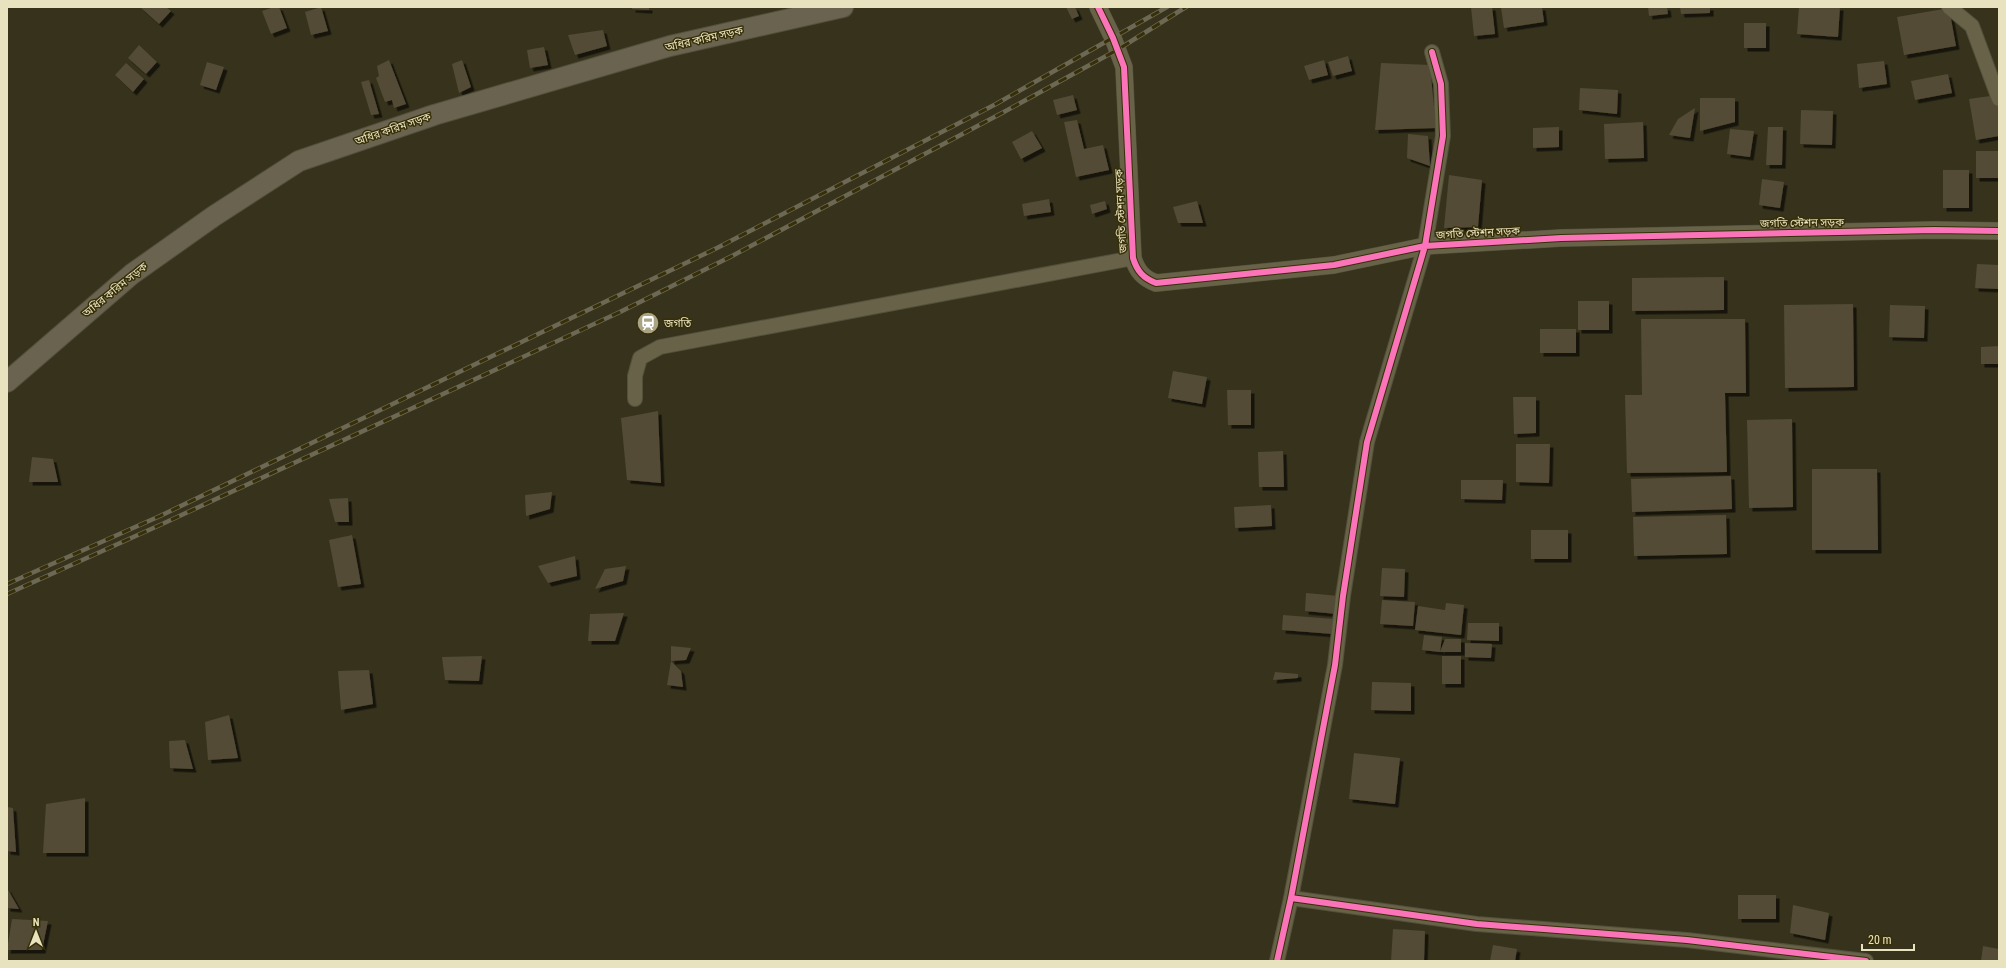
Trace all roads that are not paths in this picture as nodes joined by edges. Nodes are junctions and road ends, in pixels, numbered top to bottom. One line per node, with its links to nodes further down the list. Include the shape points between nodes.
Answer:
1 (843, 7): 9 (main road, অধির করিম সড়ক, via 670,46 434,115 298,161 132,274)
2 (1098, 7): 8 (street, জগতি স্টেশন সড়ক, via 1124,67)
3 (1949, 7): 5 (street, via 1972,26)
4 (1432, 52): 7 (street, via 1441,84 1443,136)
5 (1999, 99)
6 (1999, 231): 7 (street, জগতি স্টেশন সড়ক, via 1934,230 1561,238)
7 (1425, 246): 8 (street, জগতি স্টেশন সড়ক, via 1334,265 1156,283 1141,274); 11 (street, via 1367,442 1335,665)
8 (1133, 258): 10 (street, via 660,347 640,358 635,376)
9 (7, 382)
10 (635, 399)
11 (1291, 898): 12 (street); 13 (street, via 1477,924 1687,940)
12 (1277, 961)
13 (1866, 961)

